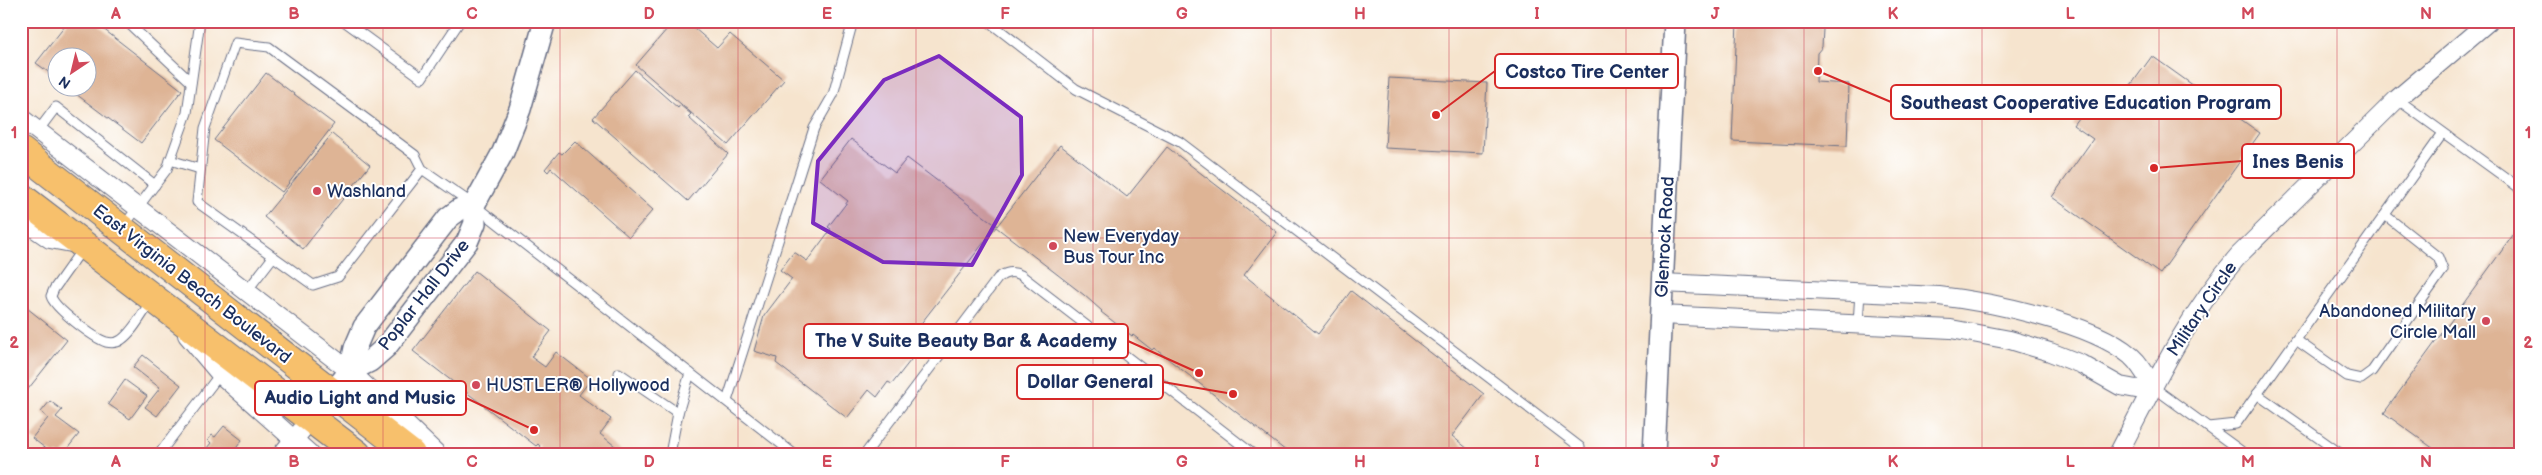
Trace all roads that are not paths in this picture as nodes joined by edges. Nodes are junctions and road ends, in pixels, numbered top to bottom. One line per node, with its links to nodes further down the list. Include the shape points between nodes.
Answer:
1 (126, 21): 10 (lane)
2 (200, 21): 10 (lane)
3 (344, 21): 4 (lane, via 422,78)
4 (460, 21)
5 (545, 21): 21 (street, Poplar Hall Drive, via 520,109 503,152)
6 (853, 21): 41 (lane, via 833,95 814,128)
7 (988, 21): 56 (lane, via 1076,89 1180,142 1580,447)
8 (1675, 21): 27 (street, Glenrock Road)
9 (2489, 21): 11 (street, Military Circle)
10 (191, 82): 15 (lane, via 187,113)
11 (2397, 99): 13 (lane); 38 (street, Military Circle, via 2239,254 2177,343)
12 (21, 118): 14 (street)
13 (2443, 132): 19 (lane); 22 (lane)
14 (30, 141): 18 (lane, via 56,107); 23 (main road, East Virginia Beach Boulevard)
15 (170, 160): 16 (lane); 18 (lane)
16 (200, 169): 17 (lane, via 205,128 235,43 269,46 415,154); 26 (lane, via 197,202)
17 (422, 169): 21 (lane); 26 (lane, via 338,277 313,285)
18 (155, 185): 23 (lane)
19 (2521, 189)
20 (21, 198): 25 (main road, East Virginia Beach Boulevard)
21 (474, 205): 34 (street, Poplar Hall Drive, via 448,218 370,319 354,348); 34 (street, Poplar Hall Drive, via 475,223 467,242 386,347 370,361); 37 (lane)
22 (2385, 215): 33 (lane); 33 (lane, via 2438,256 2443,270 2383,355 2368,376 2355,379)
23 (129, 219): 28 (street); 39 (main road, East Virginia Beach Boulevard)
24 (21, 220): 25 (street, via 50,239)
25 (84, 246): 30 (main road, East Virginia Beach Boulevard); 30 (lane, via 51,296 57,306 98,337 116,342 126,336)
26 (273, 257): 28 (lane)
27 (1662, 283): 29 (street); 31 (street, Glenrock Road)
28 (246, 292): 34 (street)
29 (1860, 292): 32 (lane); 38 (street, via 1972,300 2072,326 2130,355 2143,368)
30 (153, 298): 36 (street); 43 (main road, East Virginia Beach Boulevard)
31 (1661, 315): 32 (street); 57 (street, Glenrock Road)
32 (1858, 324): 38 (street, via 1951,329 2010,340 2074,361 2120,386 2136,389)
33 (2296, 340): 40 (lane)
34 (350, 371): 39 (street, Poplar Hall Drive); 51 (street)
35 (619, 373): 42 (lane)
36 (220, 374): 45 (street); 46 (lane)
37 (690, 374): 41 (lane); 42 (lane)
38 (2153, 387): 44 (lane); 58 (street, Military Circle)
39 (332, 393): 43 (street, Poplar Hall Drive); 50 (main road, East Virginia Beach Boulevard)
40 (2257, 394): 44 (lane, via 2236,424); 60 (lane)
41 (727, 401): 53 (lane)
42 (678, 413): 52 (lane)
43 (311, 419): 45 (street); 49 (main road, East Virginia Beach Boulevard)
44 (2208, 427): 59 (lane)
45 (294, 440): 47 (street); 48 (street)
46 (159, 454)
47 (282, 454)
48 (310, 454)
49 (357, 454)
50 (411, 454)
51 (437, 454)
52 (670, 454)
53 (794, 454)
54 (865, 454): 55 (lane, via 998,278 1014,272)
55 (1253, 454)
56 (1580, 454)
57 (1654, 454)
58 (2118, 454)
59 (2245, 454)
60 (2341, 454)

